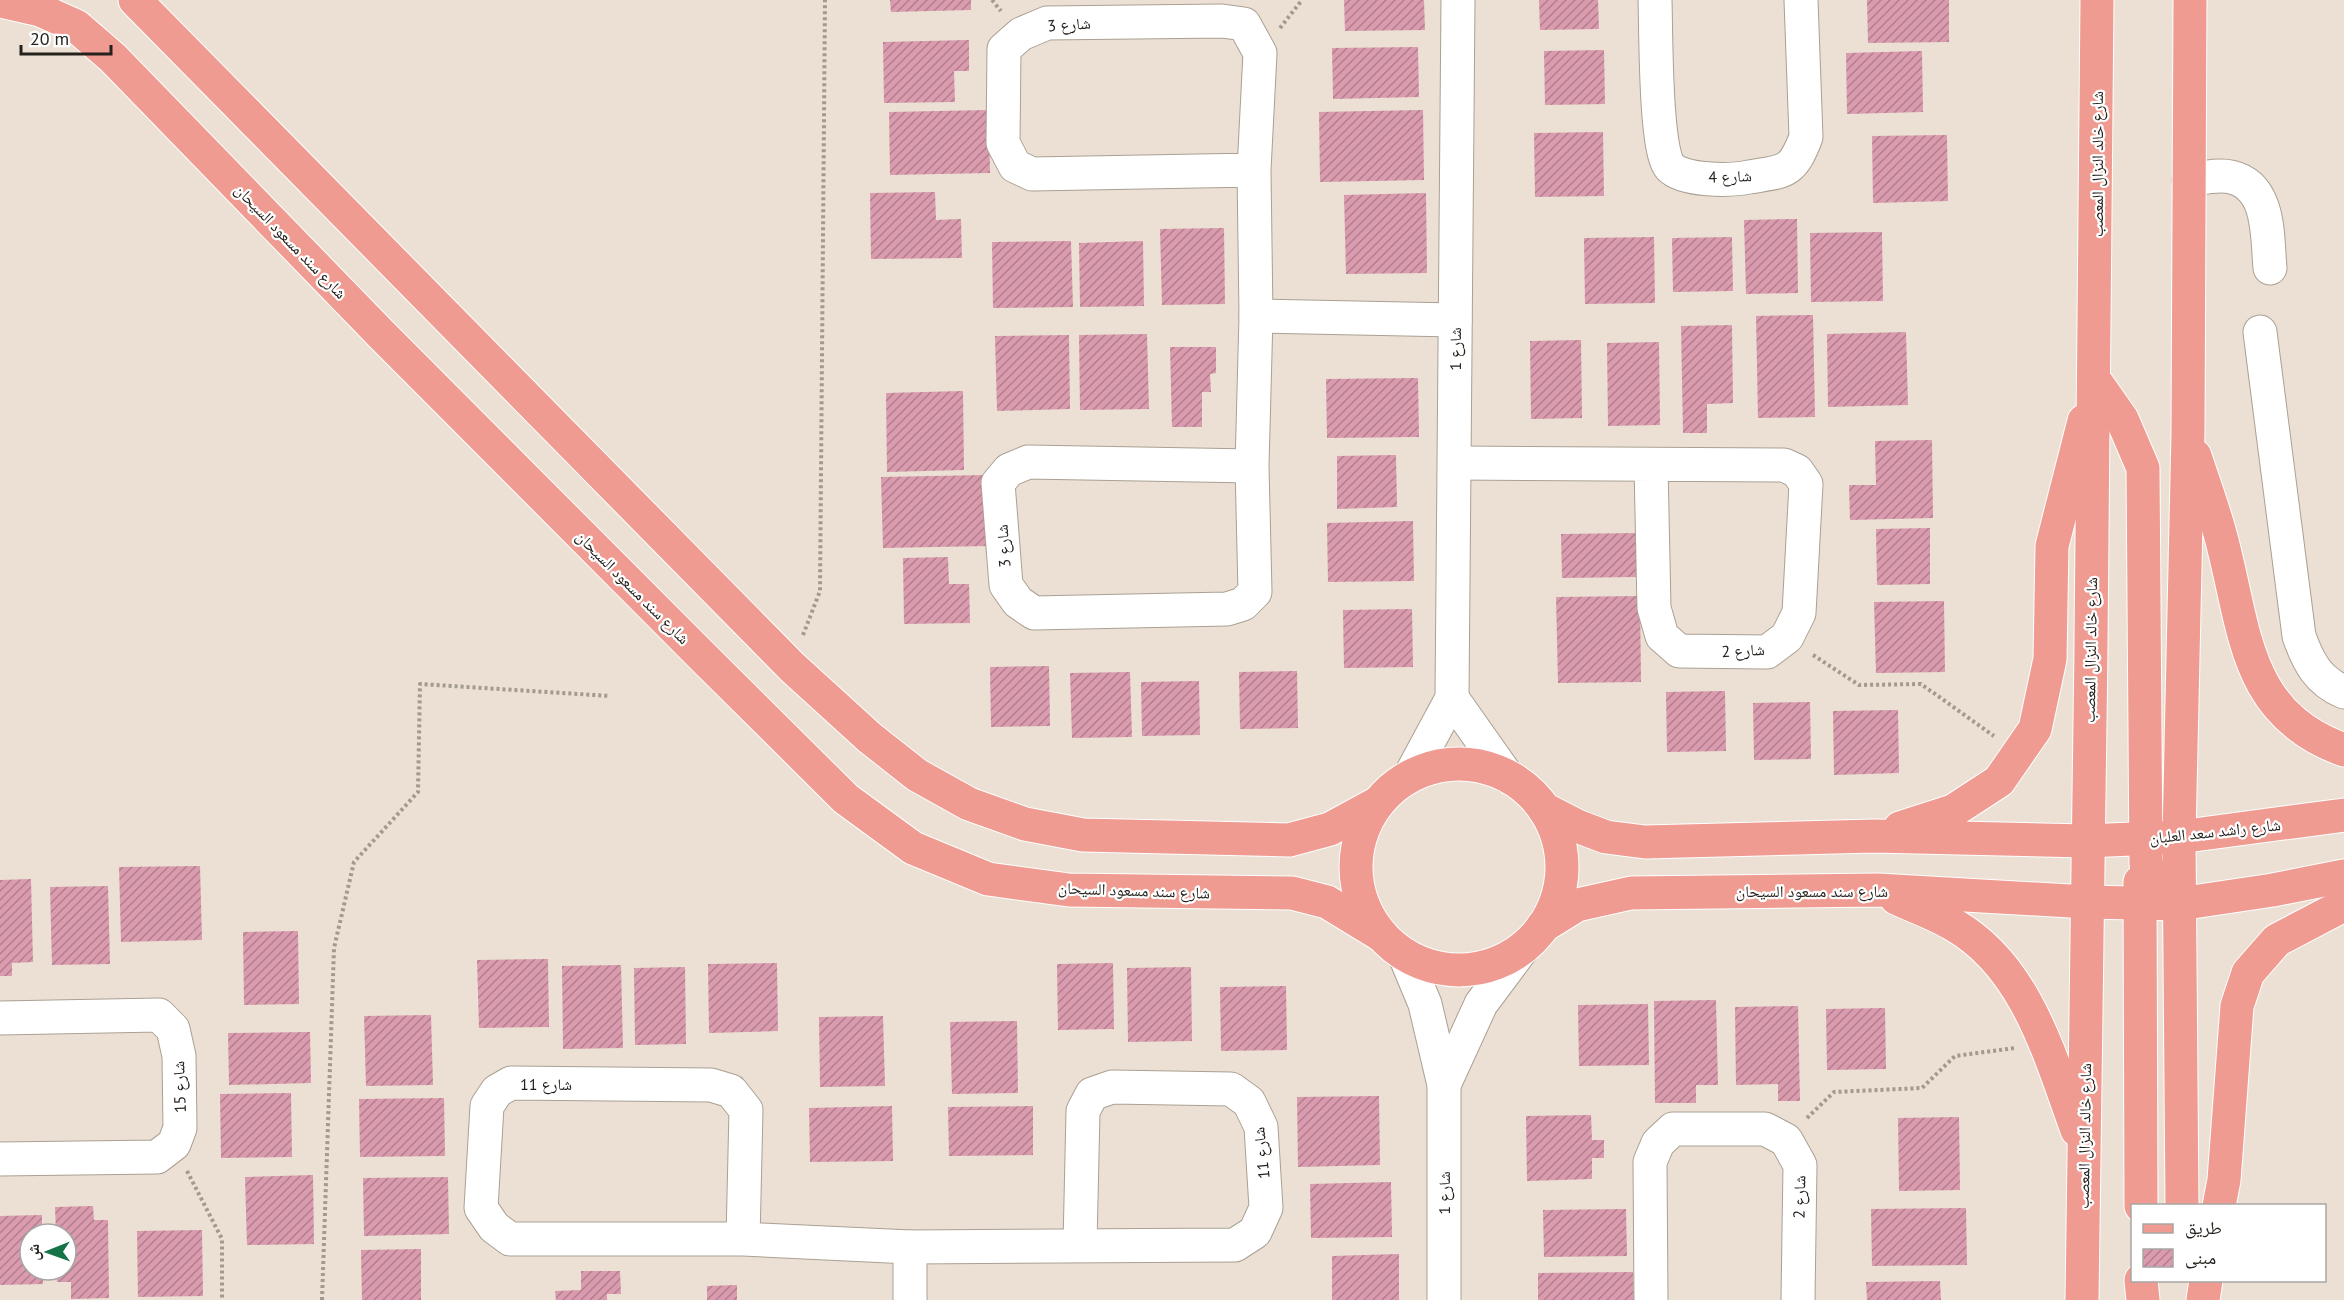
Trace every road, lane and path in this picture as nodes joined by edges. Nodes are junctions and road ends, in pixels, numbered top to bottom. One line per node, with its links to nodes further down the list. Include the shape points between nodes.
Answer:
1 (135, 0): 21 (main road)
2 (825, 0): 21 (path, via 820,591)
3 (1458, 0): 13 (street, شارع 1)
4 (1655, 0): 5 (street, شارع 4, via 1661,143 1668,166 1681,177 1740,179 1786,170 1798,157 1806,136)
5 (1801, 0)
6 (2097, 0): 15 (main road, شارع خالد النزال المعصب)
7 (2190, 0): 10 (main road)
8 (3, 1): 43 (main road, شارع سند مسعود السيحان, via 40,10 76,26 113,58 381,334 846,799 913,848 988,879 1069,890 1292,893 1327,902)
9 (1254, 170): 9 (street, شارع 3, via 1032,174 1015,166 1003,143 1004,50 1021,34 1047,23 1244,24 1260,53); 12 (street, شارع 3)
10 (2189, 180): 11 (street, via 2231,177 2247,184 2259,197 2265,213); 16 (main road)
11 (2270, 268)
12 (1256, 316): 13 (street); 19 (street, شارع 3)
13 (1455, 320): 17 (street, شارع 1)
14 (2260, 332): 22 (street, via 2299,636 2309,664 2329,686)
15 (2096, 382): 26 (main road, via 2073,454 2052,546 2050,659 2035,729); 34 (main road, via 2122,419 2143,468); 35 (main road, شارع خالد النزال المعصب)
16 (2188, 432): 25 (main road, via 2223,545 2255,674 2283,715 2320,741); 33 (main road)
17 (1456, 463): 18 (street, شارع 2); 24 (street, شارع 1)
18 (1651, 465): 20 (street, شارع 2, via 1654,608 1662,636 1679,651 1767,652); 20 (street, شارع 2, via 1784,465 1797,471 1806,484 1799,613)
19 (1252, 466): 19 (street, شارع 3, via 1255,592 1243,604 1227,609 1034,613 1018,602 1006,585 998,483 1009,470 1028,462)
20 (1787, 637): 26 (path, via 1859,685 1921,684)
21 (792, 667): 29 (main road, via 917,775 969,804 1025,824 1083,835 1289,840 1330,830)
22 (2344, 692)
23 (610, 696): 61 (path, via 420,684 418,792 354,862 334,948)
24 (1452, 698): 27 (street, شارع 1); 28 (street)
25 (2344, 750)
26 (2019, 754): 32 (main road, via 1999,781 1953,811)
27 (1410, 776): 28 (main road, via 1442,765 1475,764); 29 (main road)
28 (1507, 776): 30 (main road, via 1528,790)
29 (1376, 804): 43 (main road, via 1360,835 1355,871 1363,905)
30 (1544, 809): 32 (main road, via 1606,837 1645,842); 42 (main road, via 1558,837 1562,868 1557,898)
31 (2344, 815): 33 (main road, شارع راشد سعد العلبان)
32 (1874, 836): 35 (main road)
33 (2178, 837): 34 (main road, شارع راشد سعد العلبان); 40 (main road)
34 (2146, 839): 35 (main road, شارع راشد سعد العلبان); 40 (main road, via 2146,864 2158,887)
35 (2086, 841): 38 (main road, شارع خالد النزال المعصب); 39 (main road, via 2124,854 2137,867)
36 (2344, 876): 40 (main road)
37 (1878, 890): 38 (main road, شارع سند مسعود السيحان); 42 (main road, شارع سند مسعود السيحان, via 1631,893 1577,905); 45 (main road, via 1955,925 1983,946 2017,985)
38 (2087, 902): 39 (main road); 49 (main road, شارع خالد النزال المعصب)
39 (2140, 903): 40 (main road); 51 (main road)
40 (2179, 904): 52 (main road)
41 (2344, 905): 53 (main road, via 2277,940 2248,973 2237,1006)
42 (1533, 938): 43 (main road, via 1495,964 1464,971 1434,968); 46 (street, شارع 1, via 1481,1004)
43 (1393, 946): 46 (street, شارع 1, via 1425,1004)
44 (0, 1018): 48 (street, شارع 15, via 159,1015 173,1029 179,1056 180,1128)
45 (2045, 1044): 47 (path, via 1955,1056 1922,1088 1834,1092); 49 (main road)
46 (1444, 1085): 63 (street, شارع 1)
47 (1786, 1140): 64 (street, via 1765,1129 1673,1129 1658,1143 1650,1162); 65 (street, شارع 2, via 1800,1165)
48 (174, 1144): 50 (street, via 157,1157); 60 (path, via 222,1239)
49 (2083, 1148): 66 (main road, شارع خالد النزال المعصب)
50 (0, 1159)
51 (2141, 1204)
52 (2182, 1204)
53 (2219, 1204)
54 (743, 1239): 54 (street, شارع 11, via 510,1239 494,1227 481,1208 487,1106 497,1091 511,1083 711,1085 731,1091 746,1110); 56 (street, شارع 11)
55 (1080, 1244): 55 (street, شارع 11, via 1083,1111 1092,1094 1112,1087 1231,1089 1249,1102 1261,1127 1266,1208 1255,1232 1235,1245); 56 (street, شارع 11)
56 (910, 1247): 62 (street)
57 (2141, 1282): 67 (main road)
58 (2183, 1282): 68 (main road)
59 (2206, 1282): 69 (main road)
60 (222, 1300)
61 (321, 1300)
62 (910, 1300)
63 (1444, 1300)
64 (1651, 1300)
65 (1798, 1300)
66 (2082, 1300)
67 (2143, 1300)
68 (2183, 1300)
69 (2203, 1300)

